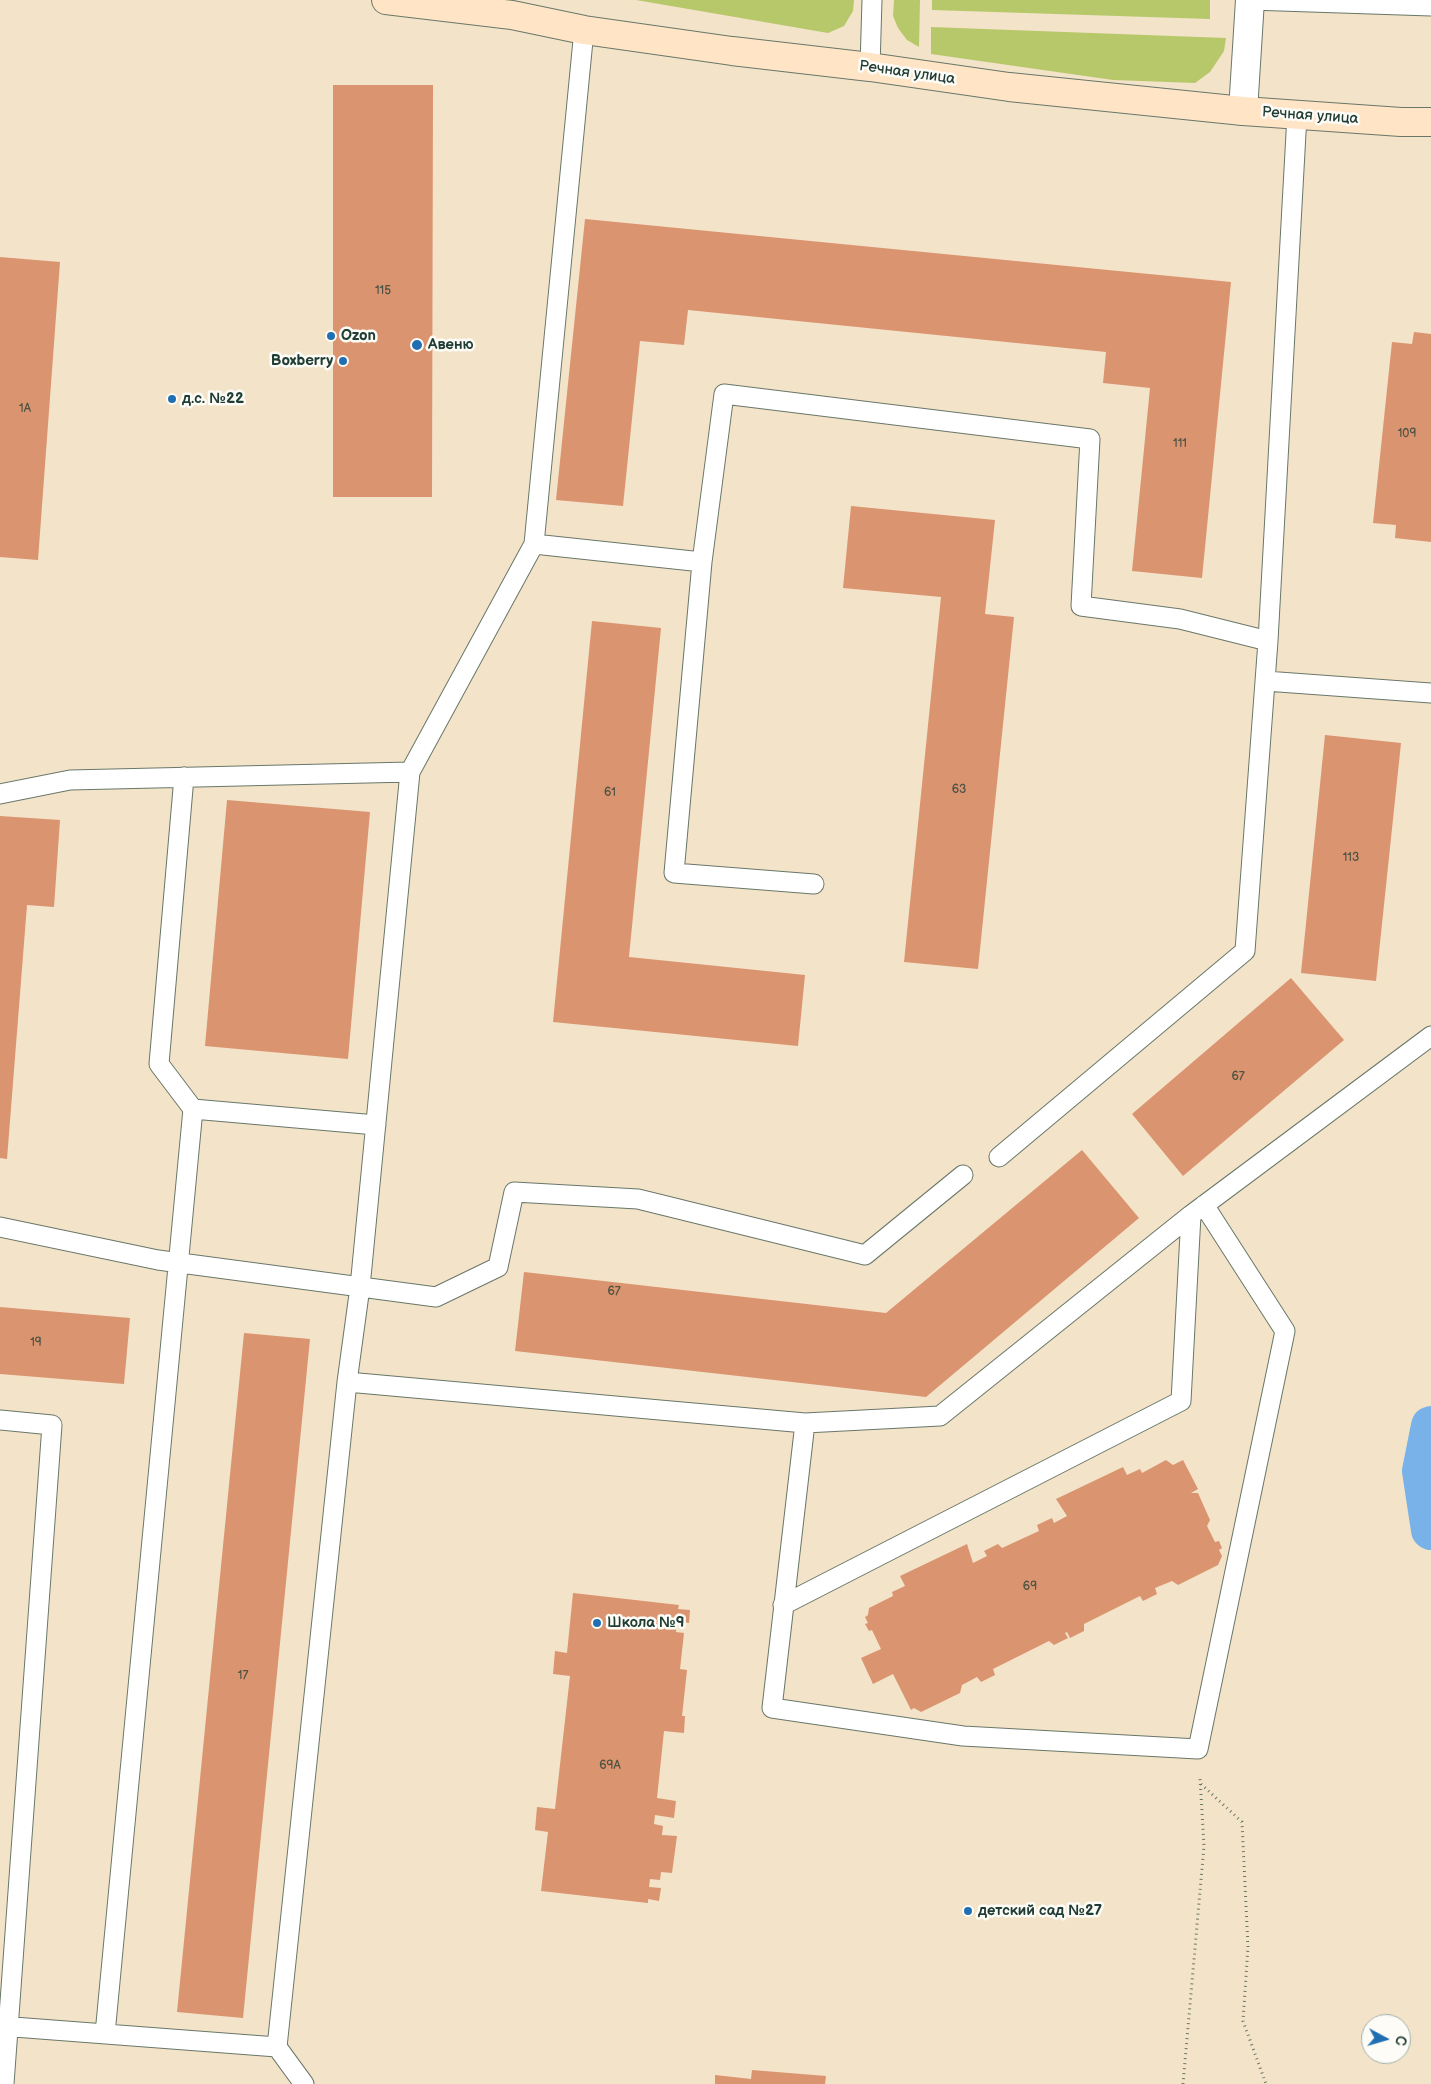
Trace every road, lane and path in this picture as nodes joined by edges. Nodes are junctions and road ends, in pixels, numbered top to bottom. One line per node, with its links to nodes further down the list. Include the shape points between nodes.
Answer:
1 (386, 0): 5 (street, Речная улица)
2 (872, 0): 7 (lane)
3 (1250, 0): 4 (lane); 8 (street)
4 (1431, 6)
5 (512, 8): 6 (street, Речная улица)
6 (584, 30): 7 (street, Речная улица); 11 (lane)
7 (870, 68): 8 (street, Речная улица, via 1009,87)
8 (1243, 111): 9 (street, Речная улица)
9 (1297, 115): 10 (street, Речная улица); 13 (lane)
10 (1431, 122)
11 (534, 544): 12 (lane); 16 (lane)
12 (702, 562): 13 (lane, via 724,394 1090,439 1081,606 1180,619); 19 (lane, via 674,874)
13 (1268, 641): 14 (lane)
14 (1265, 680): 15 (lane); 23 (lane, via 1245,951)
15 (1431, 693)
16 (410, 772): 17 (lane); 22 (lane)
17 (184, 777): 18 (lane, via 70,780); 21 (lane, via 159,1064)
18 (0, 794)
19 (814, 884)
20 (1431, 1036): 25 (lane)
21 (193, 1109): 22 (lane); 27 (lane)
22 (376, 1125): 28 (lane)
23 (999, 1157)
24 (963, 1175): 28 (lane, via 865,1255 638,1199 514,1192 498,1267 436,1297)
25 (1198, 1210): 31 (lane, via 940,1416); 32 (lane, via 1182,1401); 33 (lane, via 1285,1330)
26 (0, 1227): 27 (lane)
27 (178, 1263): 28 (lane); 36 (lane)
28 (360, 1287): 29 (lane)
29 (347, 1382): 31 (lane); 37 (lane)
30 (0, 1420): 35 (lane, via 52,1425)
31 (805, 1423): 32 (lane)
32 (783, 1605): 33 (lane, via 772,1708 963,1736)
33 (1198, 1749): 34 (path)
34 (1200, 1784): 40 (path, via 1204,1846); 41 (path, via 1242,1822 1248,1947 1243,2021)
35 (4, 2026): 36 (lane); 38 (lane)
36 (105, 2034): 37 (lane)
37 (277, 2047): 39 (lane)
38 (4, 2084)
39 (304, 2084)
40 (1184, 2084)
41 (1266, 2084)

